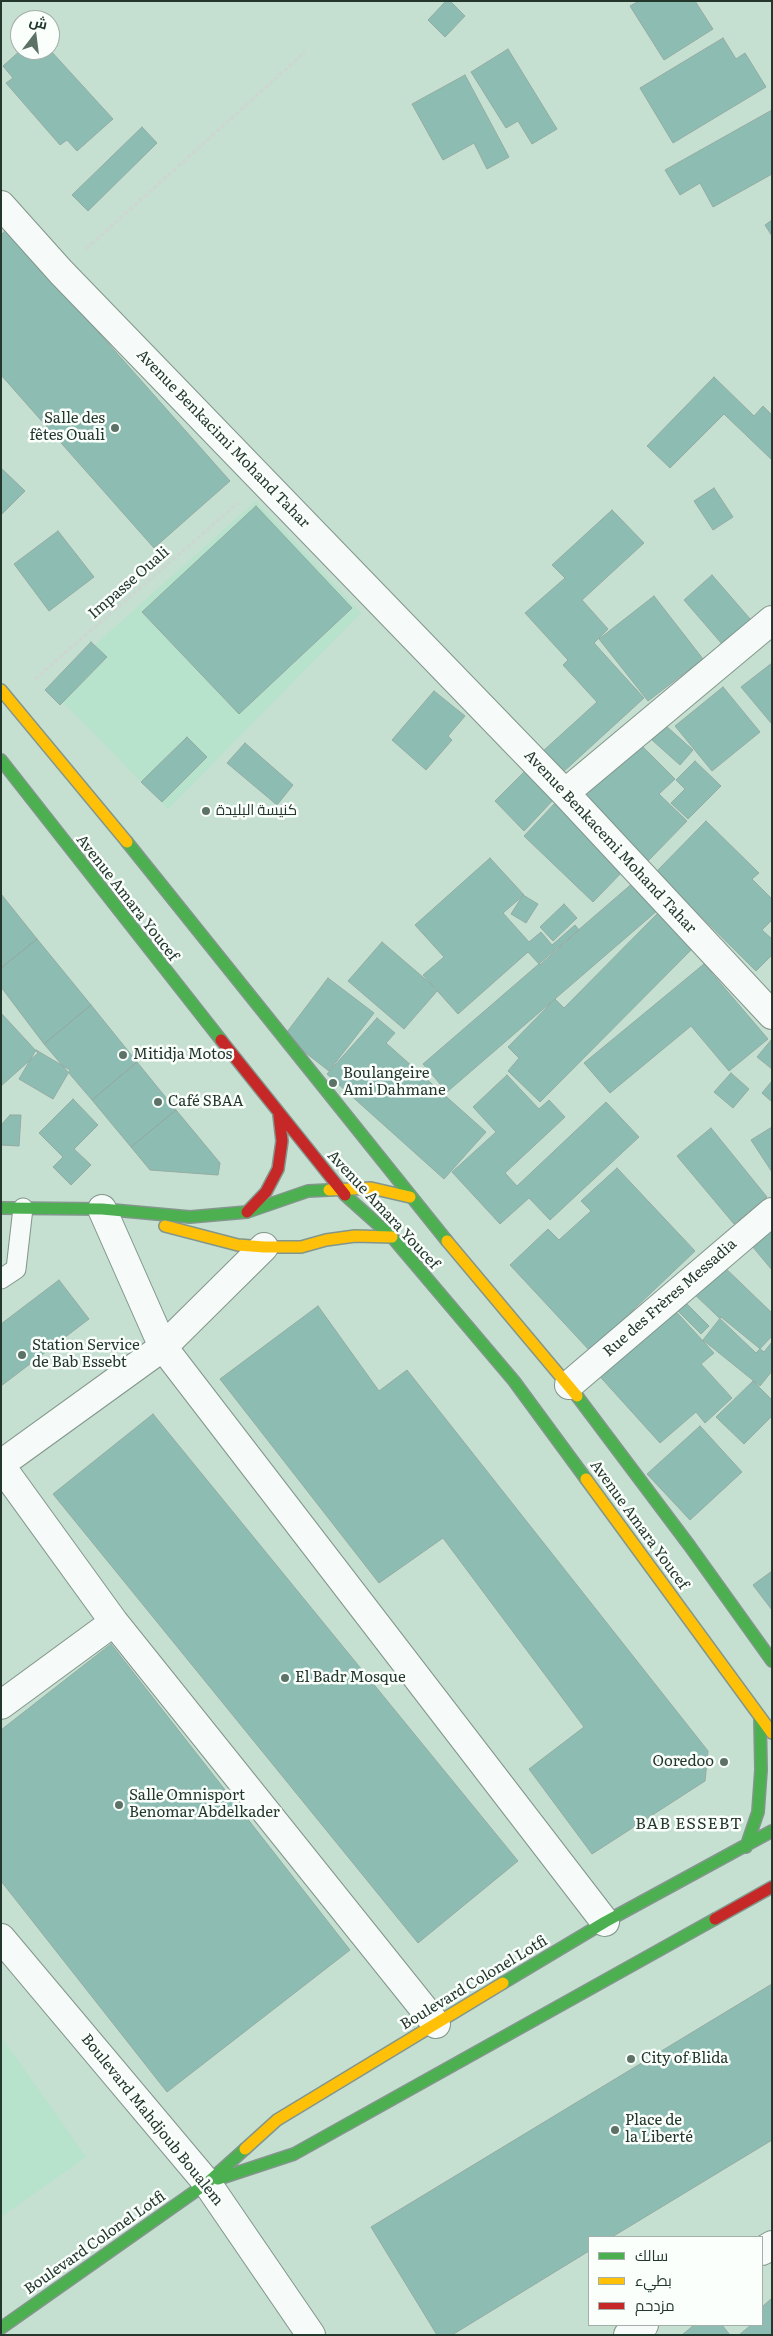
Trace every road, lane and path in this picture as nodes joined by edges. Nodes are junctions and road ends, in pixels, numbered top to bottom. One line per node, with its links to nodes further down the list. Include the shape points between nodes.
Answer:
1 (305, 52): 3 (path)
2 (5, 217): 3 (street, Avenue Benkacimi Mohand Tahar)
3 (61, 272): 4 (street, Avenue Benkacimi Mohand Tahar)
4 (264, 481): 6 (street, Avenue Benkacimi Mohand Tahar); 8 (path, Impasse Ouali)
5 (772, 620): 10 (street)
6 (446, 671): 10 (street, Avenue Benkacemi Mohand Tahar)
7 (1, 690): 8 (main road, Avenue Amara Youcef)
8 (10, 701): 14 (main road, Avenue Amara Youcef, via 103,812)
9 (1, 760): 12 (main road, Avenue Amara Youcef)
10 (565, 793): 11 (street, Avenue Benkacemi Mohand Tahar)
11 (772, 1015)
12 (279, 1115): 13 (main road, Avenue Amara Youcef); 18 (main road, via 282,1142 278,1168 266,1192)
13 (339, 1189): 14 (main road, via 371,1188); 18 (main road, via 308,1191); 20 (main road, Avenue Amara Youcef)
14 (410, 1198): 24 (main road, Avenue Amara Youcef)
15 (1, 1208): 16 (main road)
16 (23, 1208): 17 (main road); 22 (lane, via 16,1269)
17 (102, 1209): 18 (main road, via 190,1217); 21 (main road, via 238,1245); 23 (street)
18 (247, 1212)
19 (772, 1212): 24 (street, Rue des Frères Messadia)
20 (392, 1237): 21 (main road, via 355,1236 301,1247); 29 (main road, Avenue Amara Youcef, via 514,1381)
21 (264, 1247): 23 (street)
22 (1, 1279)
23 (163, 1348): 25 (street); 34 (street)
24 (569, 1385): 27 (main road, Avenue Amara Youcef)
25 (1, 1465): 26 (street)
26 (114, 1622): 28 (street); 36 (street)
27 (772, 1661)
28 (1, 1706)
29 (760, 1717): 30 (main road, Avenue Amara Youcef); 32 (main road, via 762,1755 758,1812)
30 (772, 1733)
31 (772, 1831): 32 (main road, Boulevard Colonel Lotfi)
32 (746, 1846): 34 (main road, Boulevard Colonel Lotfi)
33 (772, 1887): 37 (main road, Boulevard Colonel Lotfi, via 294,2154)
34 (605, 1922): 36 (main road, Boulevard Colonel Lotfi)
35 (1, 1938): 37 (street, Boulevard Mahdjoub Boualem)
36 (436, 2024): 37 (main road, Boulevard Colonel Lotfi, via 278,2120)
37 (207, 2183): 39 (main road, Boulevard Colonel Lotfi); 40 (street, Boulevard Mahdjoub Boualem)
38 (642, 2326): 41 (street)
39 (1, 2328)
40 (310, 2335)
41 (628, 2335)

